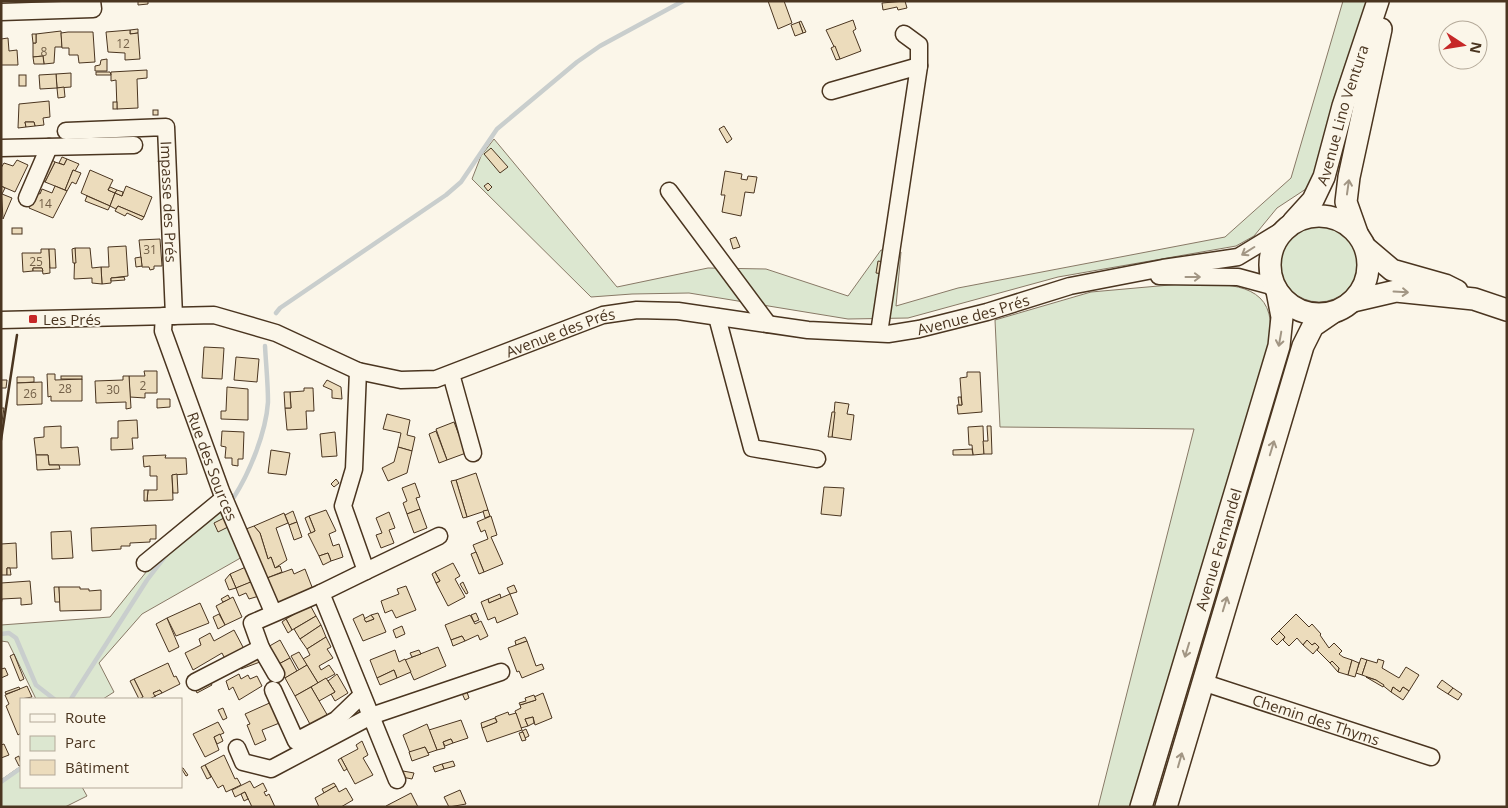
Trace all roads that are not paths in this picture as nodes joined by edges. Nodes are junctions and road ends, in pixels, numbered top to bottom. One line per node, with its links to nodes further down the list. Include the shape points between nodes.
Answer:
1 (92, 1): 4 (street, via 93,9)
2 (1378, 1): 14 (main road, Avenue Lino Ventura, via 1343,106 1324,177 1313,200)
3 (1387, 1): 15 (main road, Avenue Lino Ventura, one-way to 3, via 1346,202)
4 (1, 12)
5 (904, 34): 6 (street, via 919,45)
6 (919, 66): 7 (street); 26 (street)
7 (831, 91)
8 (66, 131): 22 (street, Impasse des Prés, via 166,128)
9 (134, 145): 10 (street)
10 (49, 147): 11 (street); 13 (street)
11 (1, 148)
12 (670, 191): 25 (street)
13 (27, 198)
14 (1291, 224): 15 (main road, via 1306,217 1327,216 1347,224); 16 (street, Avenue des Prés, one-way to 16, via 1238,257); 17 (main road, via 1278,238 1271,254 1270,270)
15 (1362, 241): 18 (main road, via 1392,270 1445,284); 19 (main road, via 1369,262 1367,276)
16 (1126, 275): 17 (street, Avenue des Prés, one-way to 17, via 1238,277); 26 (street, Avenue des Prés, via 1070,286 919,329)
17 (1276, 289): 21 (main road, via 1288,303 1301,311); 46 (main road, Avenue Fernandel, one-way to 46, via 1282,317 1279,346)
18 (1474, 299): 19 (main road, one-way to 18, via 1396,291); 20 (main road)
19 (1353, 301): 21 (main road)
20 (1507, 310)
21 (1332, 312): 40 (main road, Avenue Fernandel, one-way to 21, via 1303,346 1313,326)
22 (169, 316): 24 (street, Avenue des Prés); 27 (street, Avenue des Prés, via 214,315 276,333); 31 (street, Rue des Sources, via 163,331)
23 (717, 316): 25 (street, Avenue des Prés); 28 (street, Avenue des Prés, via 638,310 603,315); 30 (street, via 752,448)
24 (1, 320)
25 (768, 324): 26 (street, Avenue des Prés, via 808,330)
26 (879, 333)
27 (358, 371): 28 (street, Avenue des Prés, via 401,380 436,379); 34 (street, via 354,469 343,506)
28 (451, 374): 29 (street)
29 (473, 453)
30 (817, 459)
31 (224, 498): 33 (street); 36 (street, Rue des Sources)
32 (439, 536): 34 (street)
33 (145, 563)
34 (366, 571): 35 (street)
35 (321, 593): 36 (street); 41 (street)
36 (273, 612): 37 (street, via 252,623)
37 (261, 648): 39 (street); 41 (street, via 296,741 336,720)
38 (501, 672): 42 (street)
39 (195, 682)
40 (1202, 682): 44 (street, Chemin des Thyms); 47 (main road, Avenue Fernandel, one-way to 40)
41 (362, 695): 42 (street)
42 (371, 716): 43 (street, via 271,769 243,762); 45 (street)
43 (237, 748)
44 (1431, 757)
45 (397, 780)
46 (1141, 807)
47 (1166, 807)

